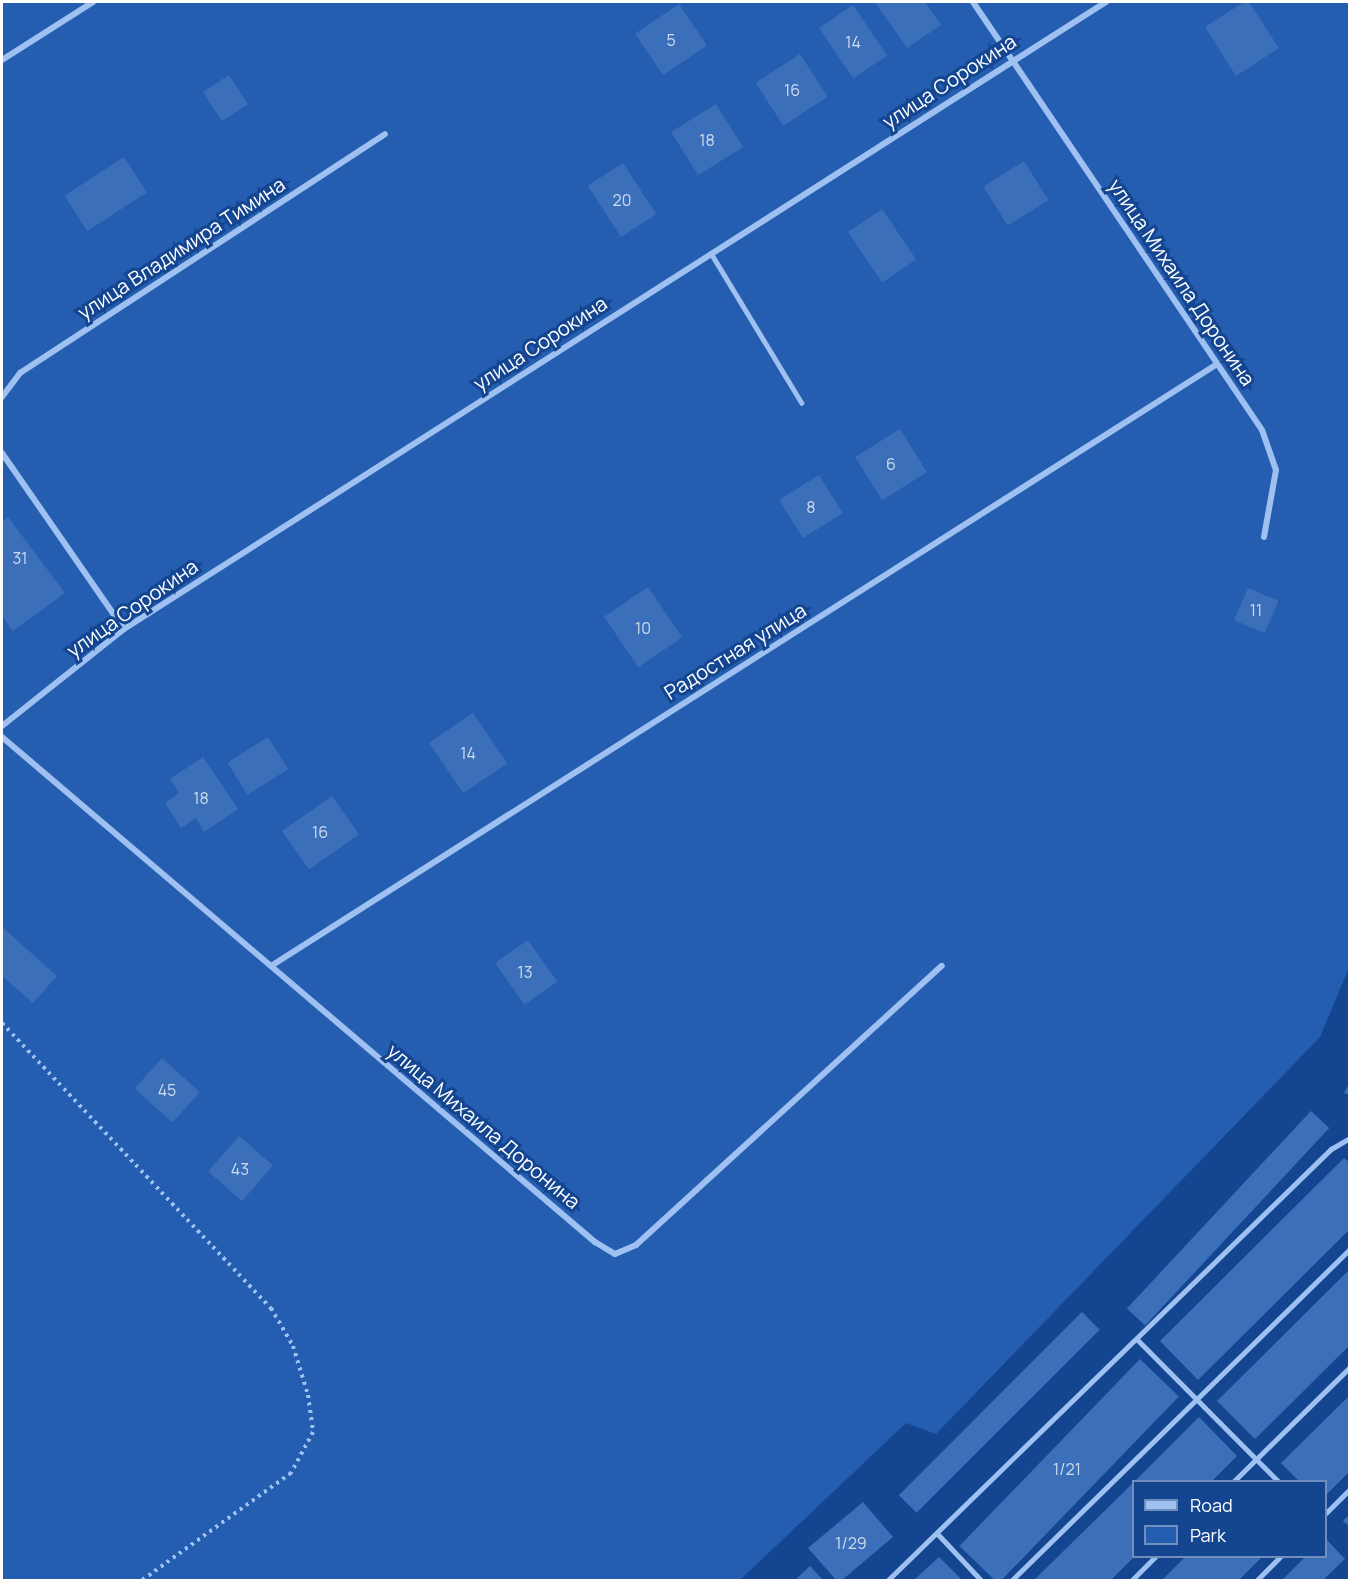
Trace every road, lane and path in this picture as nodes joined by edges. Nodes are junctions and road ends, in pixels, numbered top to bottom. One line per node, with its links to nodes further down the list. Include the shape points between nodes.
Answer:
1 (93, 2): 4 (street)
2 (973, 2): 5 (street, улица Михаила Доронина)
3 (1106, 2): 5 (street, улица Сорокина)
4 (2, 60)
5 (1013, 60): 7 (street, улица Сорокина); 8 (street, улица Михаила Доронина)
6 (385, 134): 9 (street, улица Владимира Тимина, via 20,373)
7 (711, 253): 10 (lane); 13 (street, улица Сорокина)
8 (1217, 364): 12 (street, улица Михаила Доронина, via 1262,430 1276,470); 16 (street, Радостная улица)
9 (2, 397)
10 (802, 403)
11 (2, 453): 13 (street)
12 (1264, 537)
13 (124, 629): 14 (street, улица Сорокина)
14 (2, 726)
15 (2, 737): 16 (street, улица Михаила Доронина)
16 (271, 966): 17 (street, улица Михаила Доронина, via 595,1242 615,1254 636,1245)
17 (942, 966)
18 (2, 1023): 32 (path, via 271,1308 293,1346 308,1395 313,1432 291,1473)
19 (1350, 1138): 21 (lane, via 1331,1149)
20 (1350, 1249): 23 (lane)
21 (1137, 1339): 23 (lane); 29 (lane)
22 (1350, 1367): 24 (lane)
23 (1197, 1399): 24 (lane); 35 (lane)
24 (1256, 1458): 25 (lane); 26 (lane)
25 (1235, 1480)
26 (1277, 1480)
27 (1350, 1489): 28 (lane)
28 (1327, 1512)
29 (938, 1534): 33 (lane); 34 (lane)
30 (1155, 1558): 36 (lane)
31 (1280, 1558): 37 (lane)
32 (142, 1581)
33 (888, 1581)
34 (981, 1581)
35 (1012, 1581)
36 (1132, 1581)
37 (1257, 1581)

